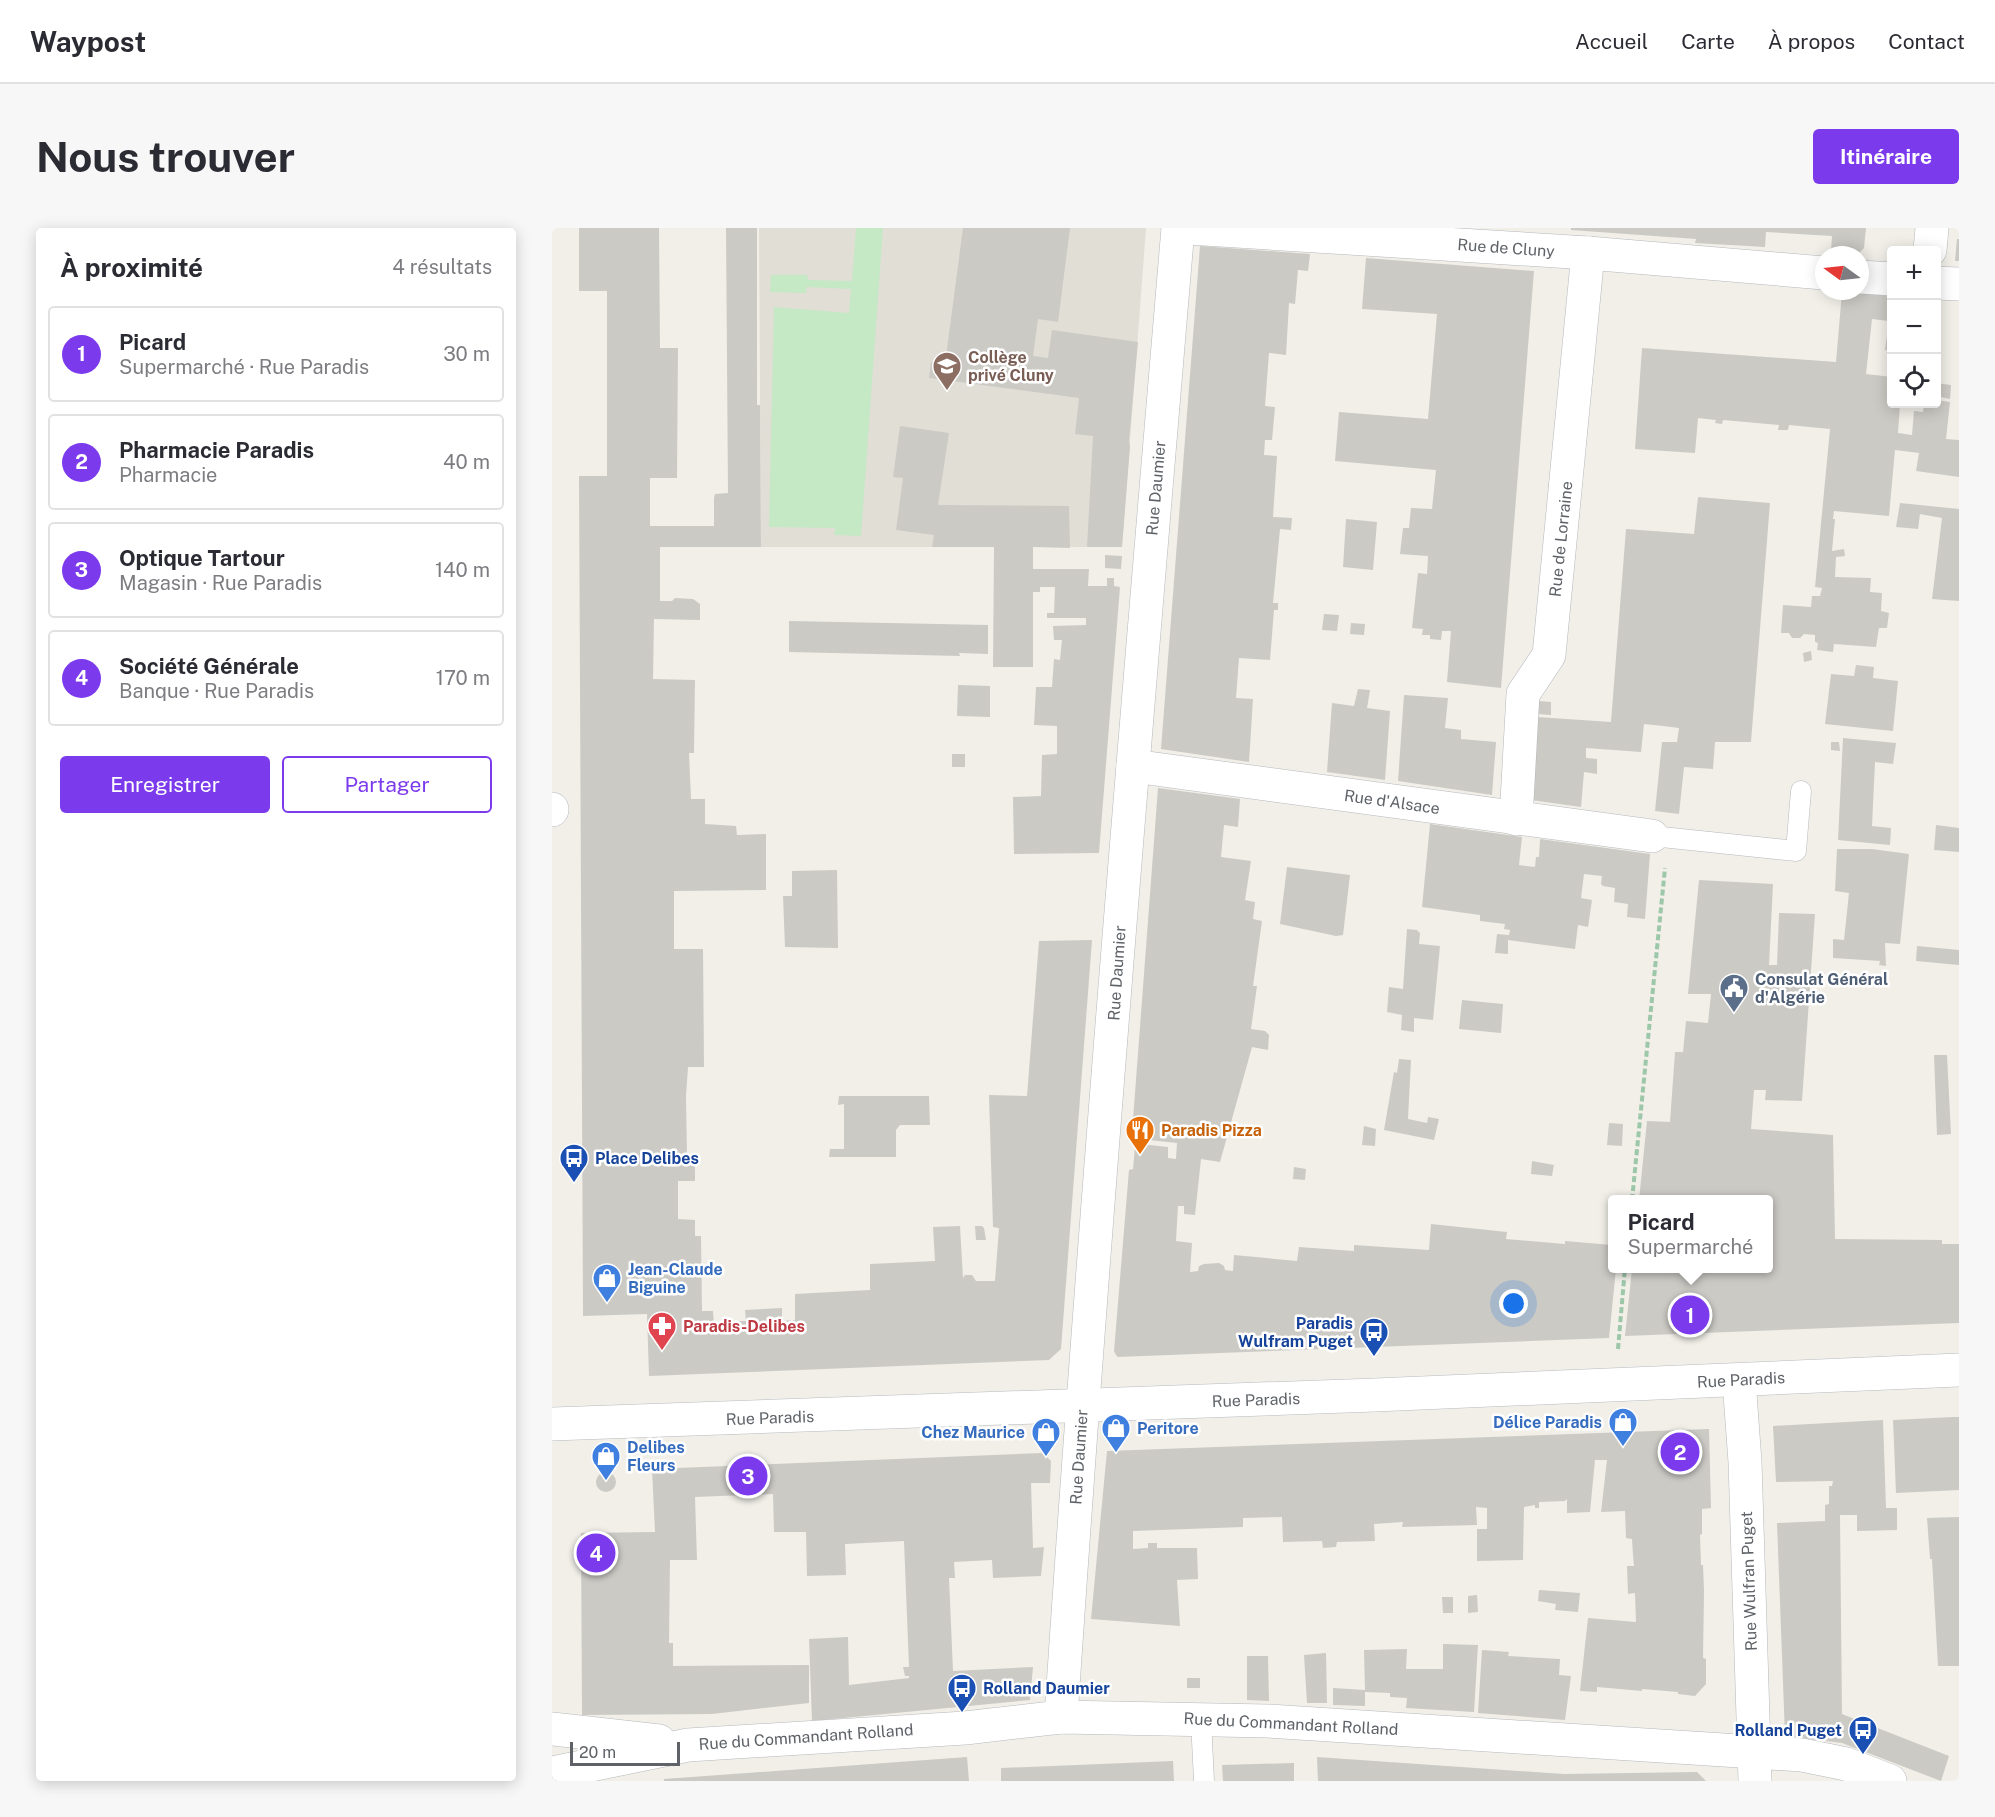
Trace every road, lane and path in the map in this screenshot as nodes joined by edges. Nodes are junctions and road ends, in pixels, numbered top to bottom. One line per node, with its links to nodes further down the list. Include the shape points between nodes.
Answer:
1 (1178, 228): 11 (street, Rue Daumier)
2 (1188, 228): 5 (street, Rue de Cluny)
3 (1932, 228): 4 (street)
4 (1930, 246)
5 (1588, 253): 6 (street, Rue de Cluny); 13 (street, Rue de Lorraine, via 1549,655 1523,694)
6 (1815, 272)
7 (1869, 278): 8 (street)
8 (1887, 279)
9 (1941, 283): 10 (street)
10 (1959, 284)
11 (1133, 766): 13 (street, Rue d'Alsace); 20 (street, Rue Daumier)
12 (1801, 791): 14 (lane, via 1796,851)
13 (1516, 819): 14 (street, Rue d'Alsace)
14 (1660, 837): 15 (path)
15 (1632, 1195)
16 (1625, 1273): 19 (path)
17 (1959, 1370): 18 (street, Rue Paradis)
18 (1739, 1380): 19 (street, Rue Paradis); 26 (street, Rue Wulfran Puget)
19 (1617, 1385): 20 (street, Rue Paradis)
20 (1083, 1406): 21 (street, Rue Paradis); 22 (street, Rue Daumier)
21 (552, 1425)
22 (1061, 1718): 23 (street, Rue du Commandant Rolland); 25 (street, Rue du Commandant Rolland, via 965,1728)
23 (1201, 1720): 26 (street, Rue du Commandant Rolland, via 1269,1721); 28 (lane)
24 (552, 1729): 25 (street, Rue du Commandant Rolland)
25 (688, 1745): 27 (street, Rue du Commandant Rolland)
26 (1755, 1766): 29 (street, Rue du Commandant Rolland, via 1802,1755 1846,1764)
27 (552, 1773)
28 (1204, 1781)
29 (1890, 1781)

